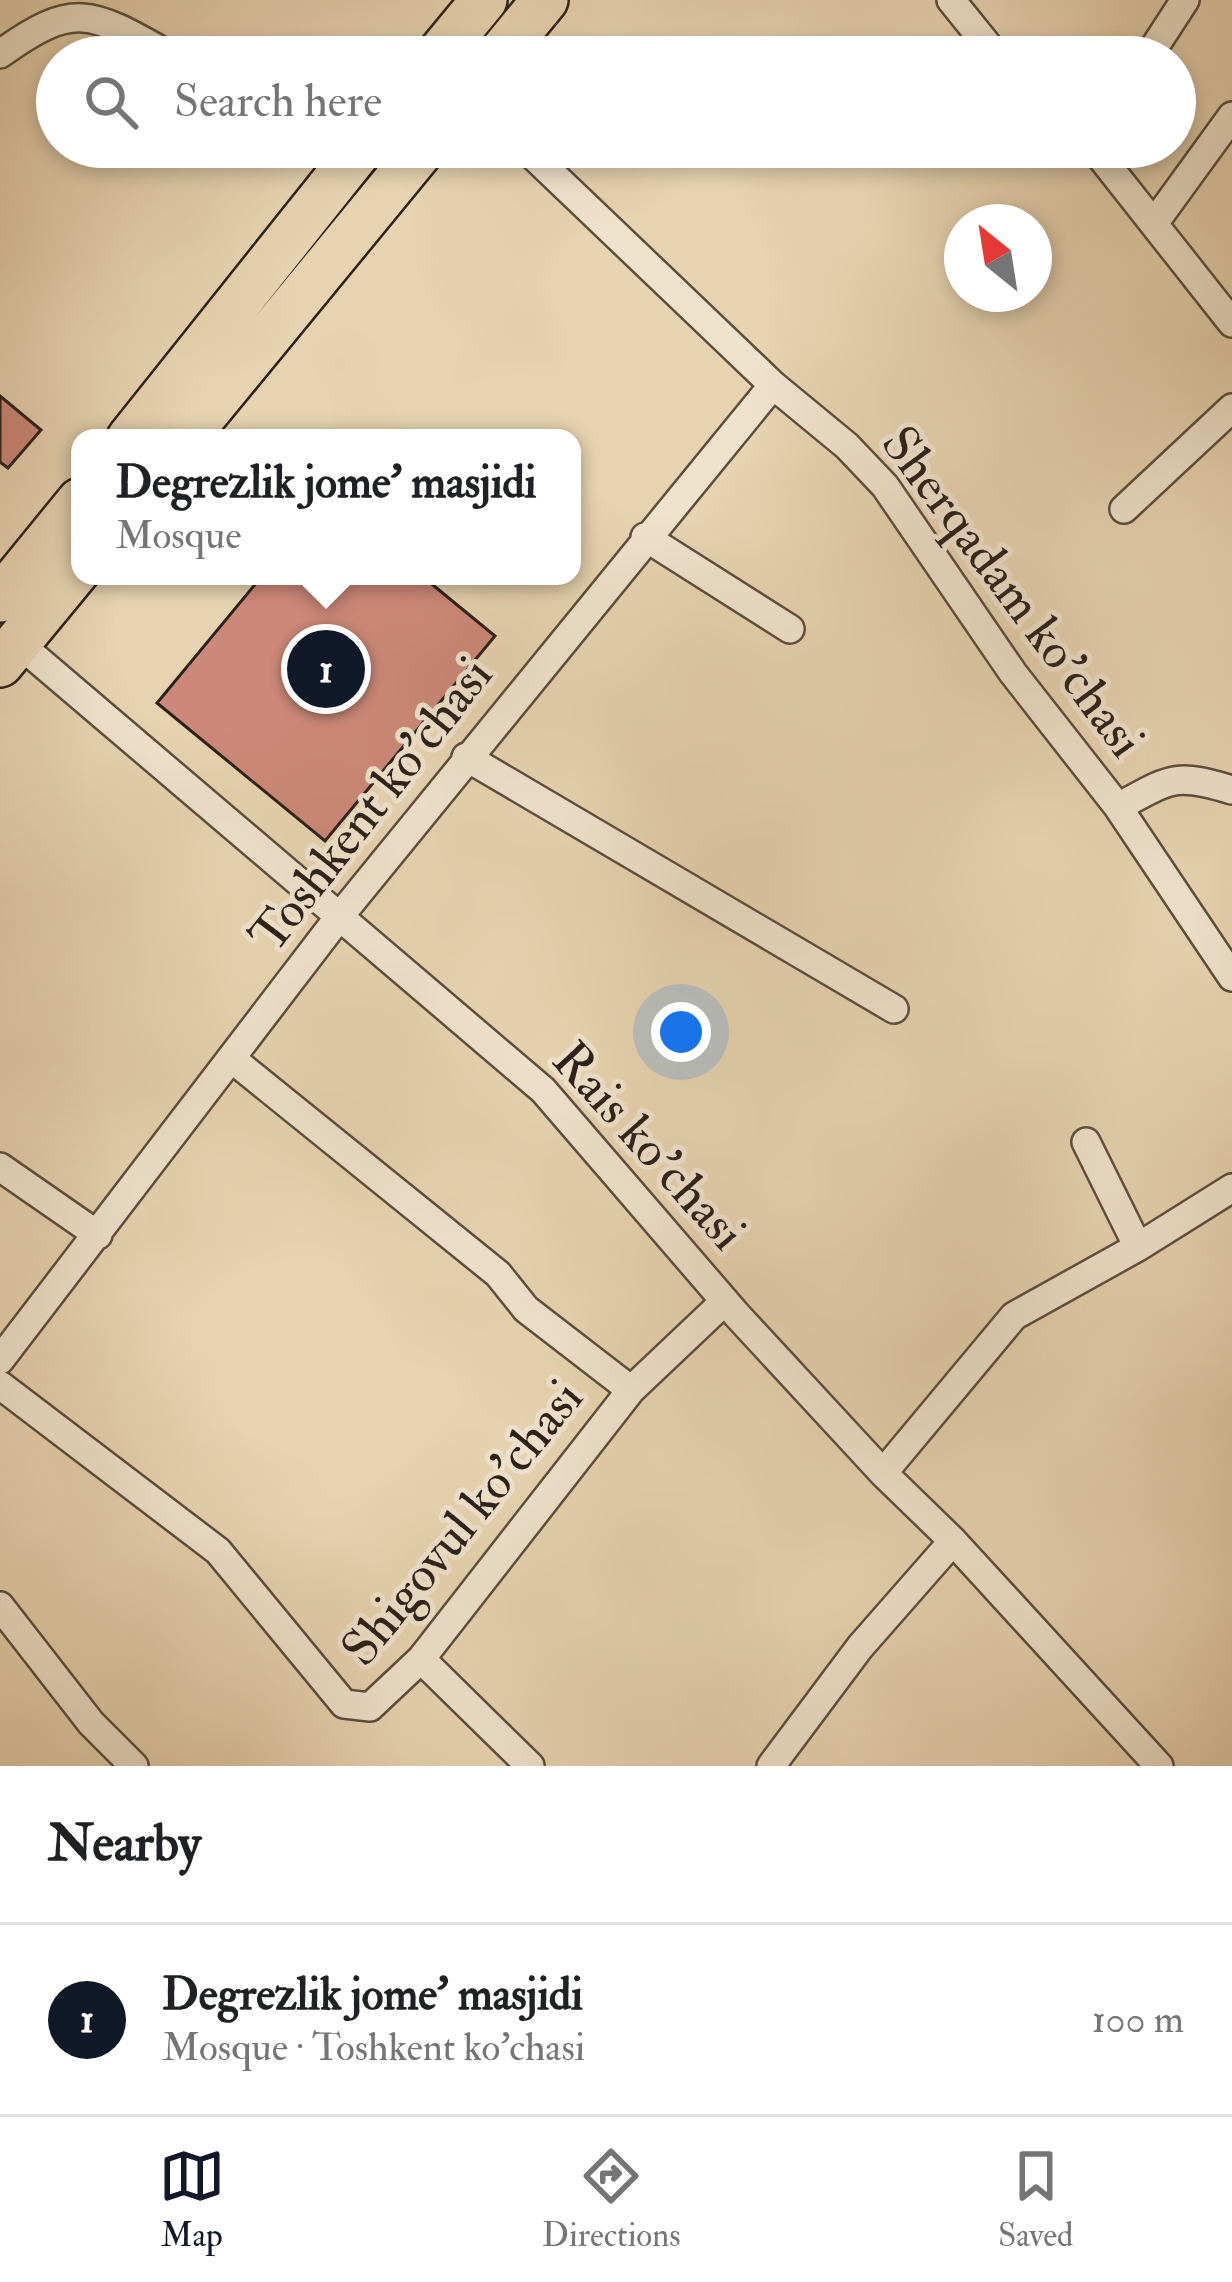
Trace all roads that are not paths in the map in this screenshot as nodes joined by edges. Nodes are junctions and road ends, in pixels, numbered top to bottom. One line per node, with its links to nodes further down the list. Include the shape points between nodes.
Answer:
1 (545, 0): 7 (main road)
2 (951, 0): 8 (street)
3 (1185, 0): 9 (street)
4 (476, 3): 6 (main road)
5 (136, 36): 10 (street, via 87,8 57,8 24,20)
6 (452, 36)
7 (515, 36)
8 (980, 36)
9 (1162, 36)
10 (0, 55)
11 (1232, 116): 12 (street)
12 (1196, 166)
13 (333, 168): 22 (main road)
14 (407, 168): 23 (main road)
15 (546, 168): 20 (street, Sherqadam ko'chasi)
16 (1110, 168): 18 (street)
17 (1195, 168): 18 (street)
18 (1155, 223): 19 (street)
19 (1232, 323)
20 (773, 385): 26 (street, Toshkent ko'chasi); 33 (street, Sherqadam ko'chasi, via 885,486 1013,673)
21 (1232, 408): 24 (street)
22 (137, 429)
23 (192, 429)
24 (1124, 509)
25 (71, 512): 28 (main road)
26 (645, 537): 29 (street); 31 (street, Toshkent ko'chasi)
27 (71, 578): 30 (main road)
28 (0, 599)
29 (790, 629)
30 (9, 653): 34 (street, Rais ko'chasi)
31 (466, 757): 34 (street, Toshkent ko'chasi); 36 (street)
32 (1232, 790): 33 (street, via 1188,776)
33 (1118, 807): 35 (street, Sherqadam ko'chasi)
34 (339, 917): 37 (street, Toshkent ko'chasi); 43 (street, Rais ko'chasi, via 542,1090)
35 (1232, 977)
36 (893, 1009)
37 (232, 1059): 41 (street, Toshkent ko'chasi); 46 (street)
38 (1086, 1142): 42 (street)
39 (0, 1167): 41 (street)
40 (1232, 1188): 42 (street)
41 (98, 1235): 44 (street, Toshkent ko'chasi)
42 (1138, 1247): 47 (street, via 1014,1316)
43 (725, 1301): 46 (street, Shigovul ko'chasi); 47 (street, Rais ko'chasi)
44 (0, 1360)
45 (0, 1385): 50 (street, Shigovul ko'chasi, via 218,1551 344,1704 370,1707)
46 (631, 1390): 50 (street, Shigovul ko'chasi)
47 (883, 1473): 48 (street, Rais ko'chasi)
48 (953, 1541): 53 (street); 54 (street, Rais ko'chasi)
49 (0, 1606): 51 (street)
50 (421, 1659): 52 (street)
51 (134, 1766)
52 (530, 1766)
53 (771, 1766)
54 (1159, 1766)

